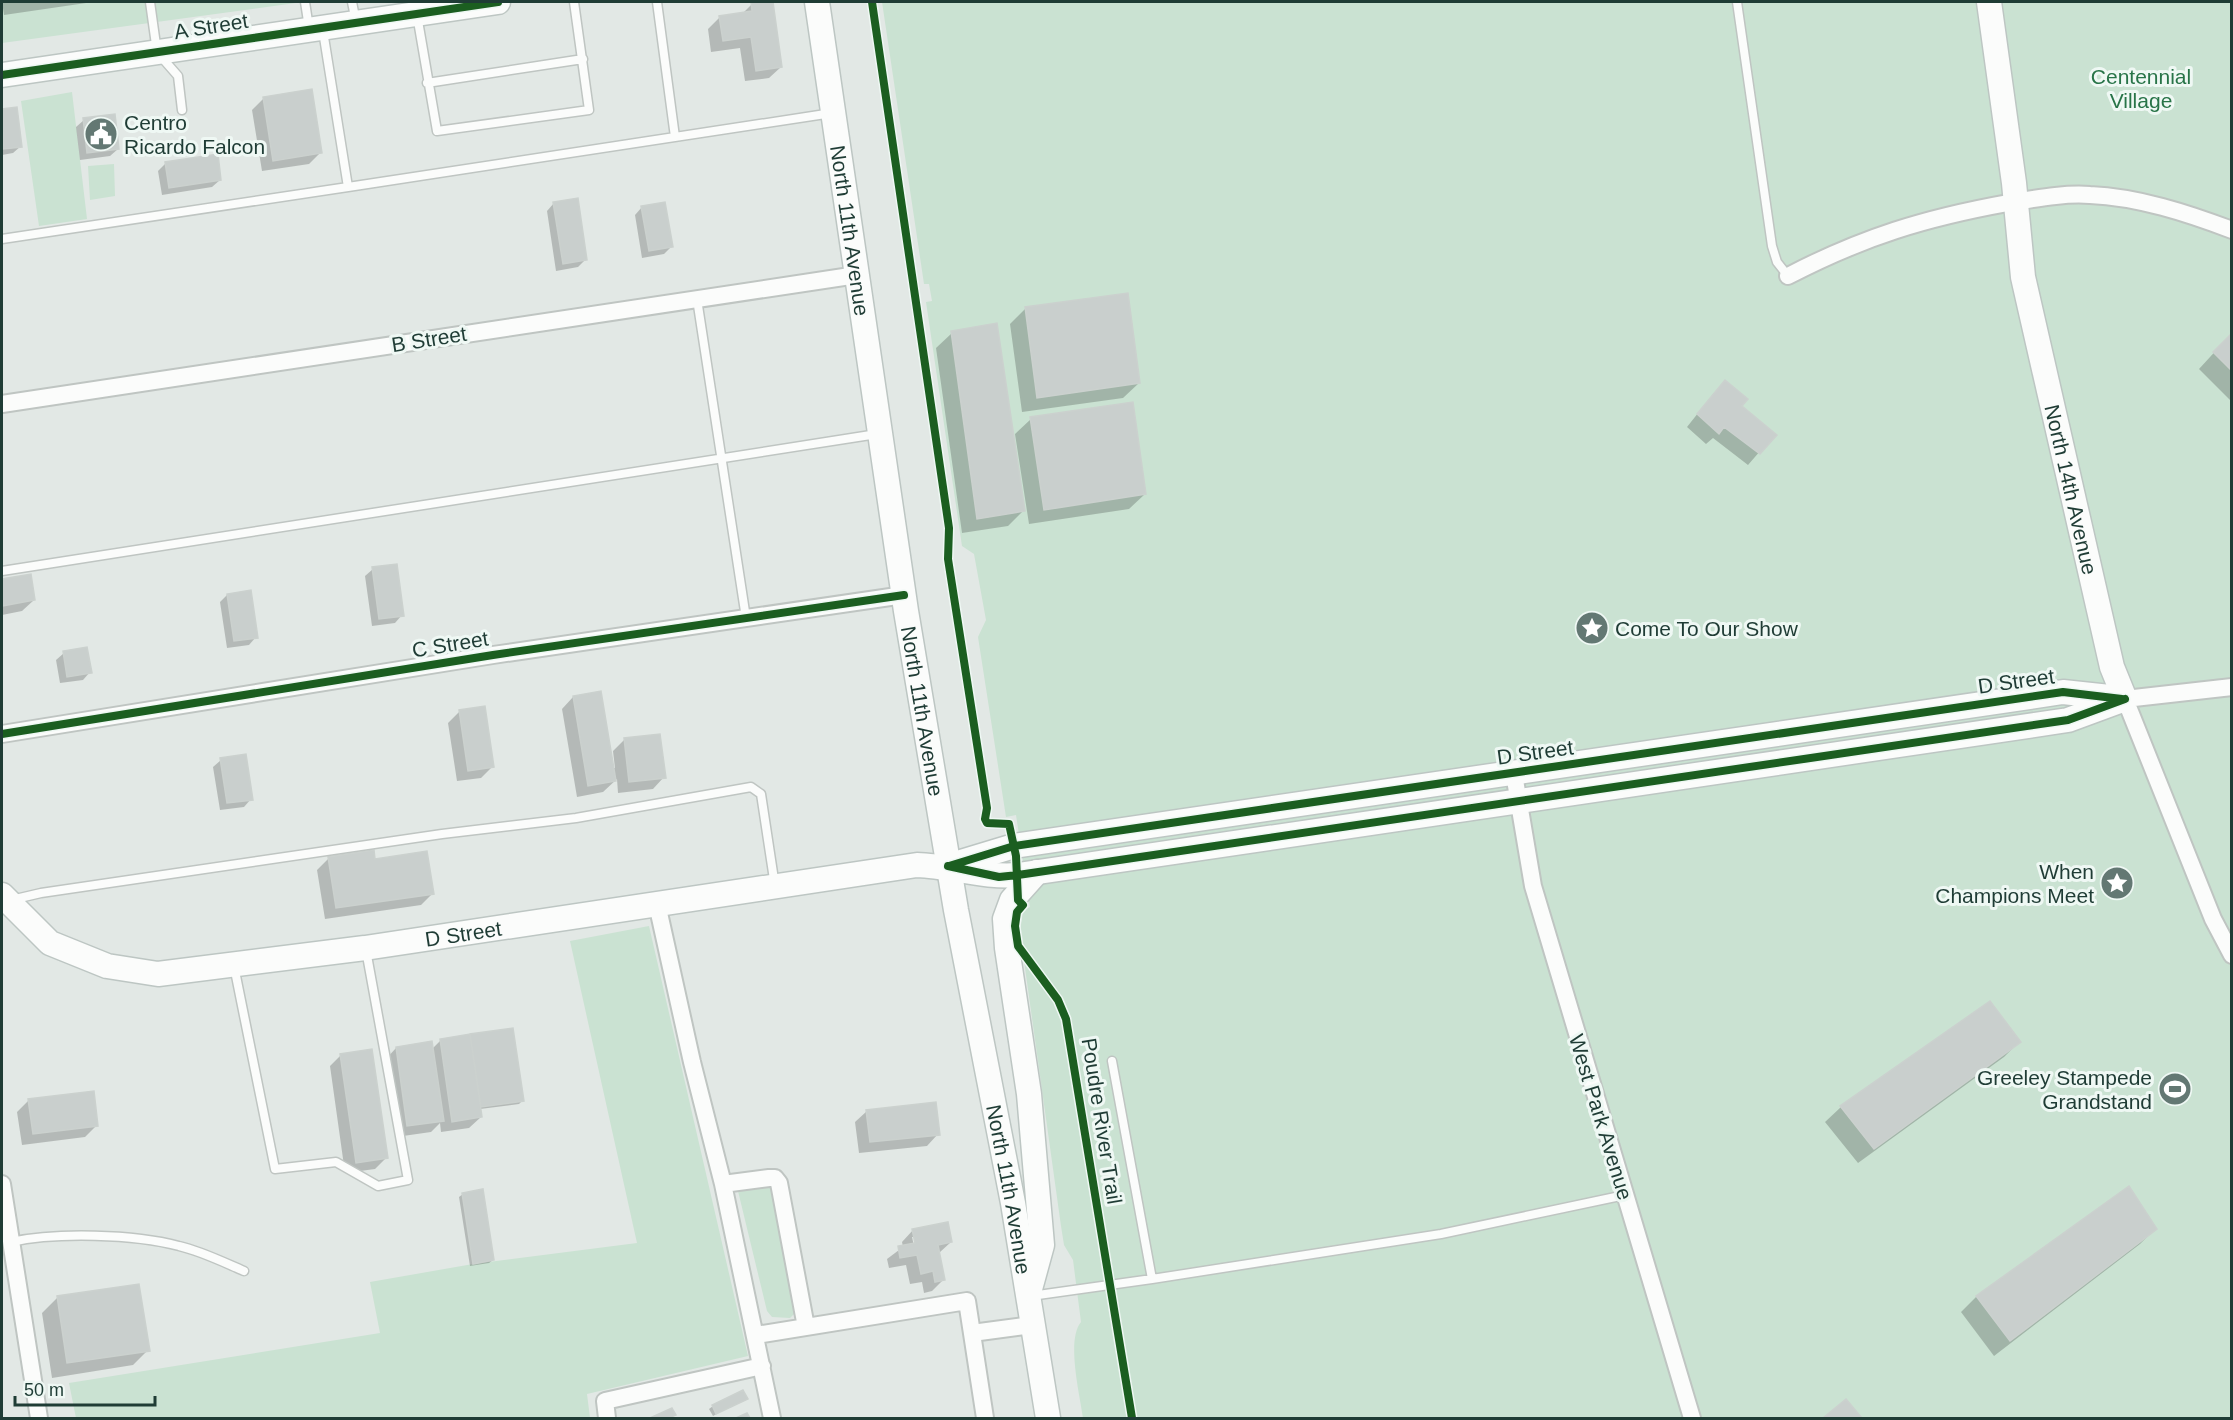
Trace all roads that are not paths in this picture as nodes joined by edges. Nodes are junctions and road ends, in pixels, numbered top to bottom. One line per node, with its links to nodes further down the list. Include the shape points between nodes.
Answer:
1 (150, 2): 12 (lane)
2 (305, 2): 11 (lane)
3 (498, 2): 9 (street, A Street)
4 (574, 2): 13 (lane)
5 (657, 2): 18 (lane)
6 (817, 2): 17 (street, North 11th Avenue)
7 (1737, 2): 24 (lane, via 1772,246 1777,262)
8 (1989, 2): 20 (street, North 14th Avenue)
9 (416, 8): 10 (street, A Street); 15 (lane)
10 (354, 12): 11 (street, A Street)
11 (316, 29): 12 (street, A Street); 19 (lane)
12 (157, 52): 14 (street, A Street); 16 (lane, via 178,76)
13 (583, 59): 15 (lane); 15 (lane, via 589,110 436,131)
14 (2, 75)
15 (427, 83)
16 (182, 110)
17 (833, 113): 18 (lane); 23 (street, North 11th Avenue)
18 (675, 137): 19 (lane)
19 (348, 187): 22 (lane)
20 (2016, 202): 21 (street, via 2089,194 2188,213); 24 (street, via 1900,227 1838,250); 33 (street, North 14th Avenue, via 2023,277 2112,667)
21 (2232, 230)
22 (2, 239)
23 (857, 275): 25 (street, B Street); 27 (street, North 11th Avenue)
24 (1788, 276)
25 (697, 299): 26 (street, B Street); 28 (lane)
26 (2, 404)
27 (881, 433): 28 (lane); 30 (street, North 11th Avenue)
28 (720, 459): 29 (lane); 31 (lane)
29 (2, 571)
30 (904, 595): 31 (street, C Street); 37 (street, North 11th Avenue)
31 (746, 618): 34 (street, C Street)
32 (2232, 687): 33 (street, D Street)
33 (2125, 699): 35 (street, D Street, via 2063,692); 36 (street, D Street, via 2068,720); 43 (street, North 14th Avenue)
34 (2, 734)
35 (1514, 774): 36 (street, West Park Avenue); 37 (street, D Street, via 1014,846)
36 (1518, 807): 38 (street, D Street); 48 (street, West Park Avenue, via 1533,886)
37 (948, 866): 38 (street, D Street, via 999,877); 39 (street, D Street, via 917,865); 52 (street, North 11th Avenue)
38 (1037, 872): 52 (street, via 1012,900 1005,919 1029,1094 1042,1245)
39 (775, 886): 40 (lane, via 761,794 751,787 576,818 442,834); 41 (street, D Street)
40 (3, 901): 44 (street, D Street, via 50,943 107,966 158,974)
41 (657, 904): 42 (street, D Street); 47 (street)
42 (365, 948): 44 (street, D Street); 44 (lane, via 408,1180 378,1186 336,1162 275,1169)
43 (2232, 955)
44 (234, 965)
45 (1112, 1060): 51 (lane)
46 (2, 1184): 49 (street)
47 (723, 1184): 54 (street, via 769,1178 779,1183); 56 (street)
48 (1625, 1196): 51 (lane, via 1441,1234); 63 (street, West Park Avenue)
49 (10, 1242): 50 (lane, via 39,1235 140,1240 180,1246); 58 (street)
50 (244, 1270)
51 (1152, 1279): 52 (lane)
52 (1028, 1297): 53 (street, North 11th Avenue)
53 (1032, 1325): 55 (street); 62 (street, North 11th Avenue)
54 (806, 1327): 55 (street, via 967,1301); 56 (street)
55 (972, 1333): 61 (street)
56 (756, 1335): 57 (street)
57 (762, 1366): 59 (street, via 604,1401); 60 (street)
58 (39, 1419)
59 (607, 1419)
60 (772, 1419)
61 (985, 1419)
62 (1048, 1419)
63 (1692, 1419)

